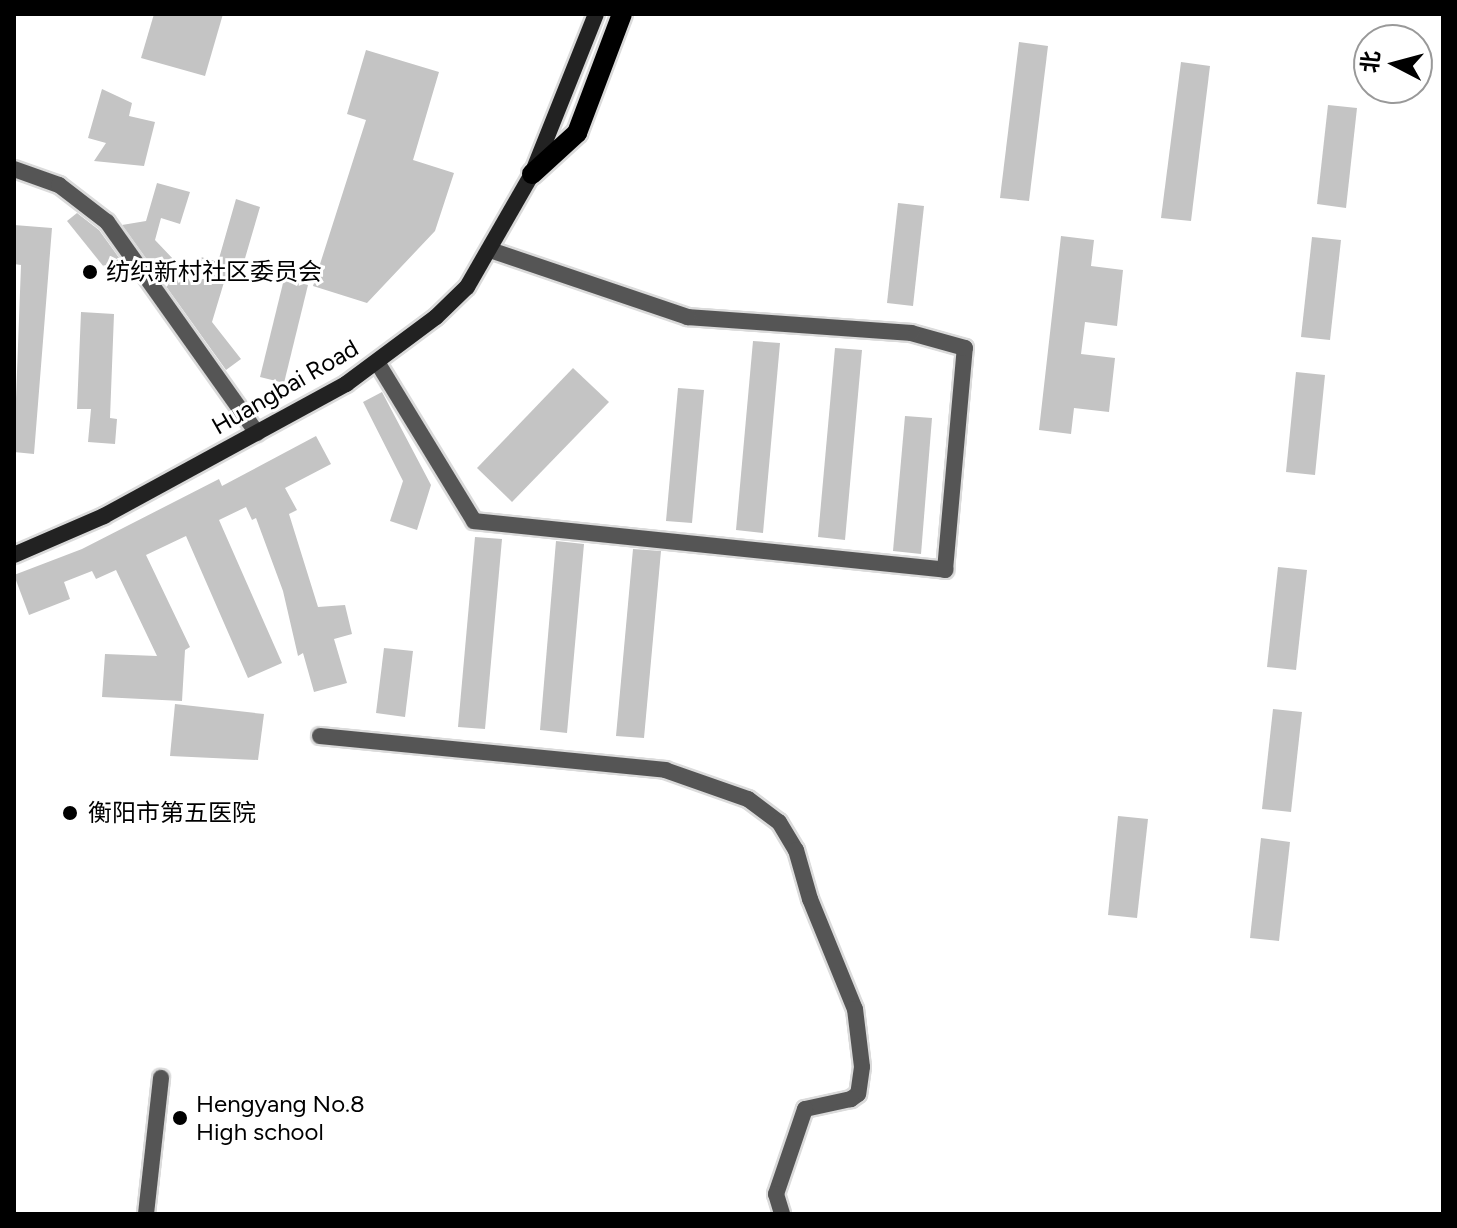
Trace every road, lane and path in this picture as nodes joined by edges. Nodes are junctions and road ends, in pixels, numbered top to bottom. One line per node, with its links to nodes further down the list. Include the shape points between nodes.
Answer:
1 (596, 14): 4 (main road, Huangbai Road)
2 (622, 14): 4 (main road, via 577,133)
3 (14, 169): 7 (street, via 59,185 107,222)
4 (532, 174): 5 (main road, Huangbai Road)
5 (490, 250): 6 (main road, Huangbai Road, via 467,287); 6 (street, via 688,317 896,332 965,348 945,570 474,521)
6 (377, 362): 7 (main road, Huangbai Road)
7 (257, 433): 8 (main road, Huangbai Road, via 104,516)
8 (14, 555)
9 (320, 736): 12 (street, via 665,770 748,799 779,822 796,850 855,1009 862,1067 858,1094 805,1109 776,1194)
10 (161, 1078): 11 (street)
11 (146, 1214)
12 (782, 1214)

